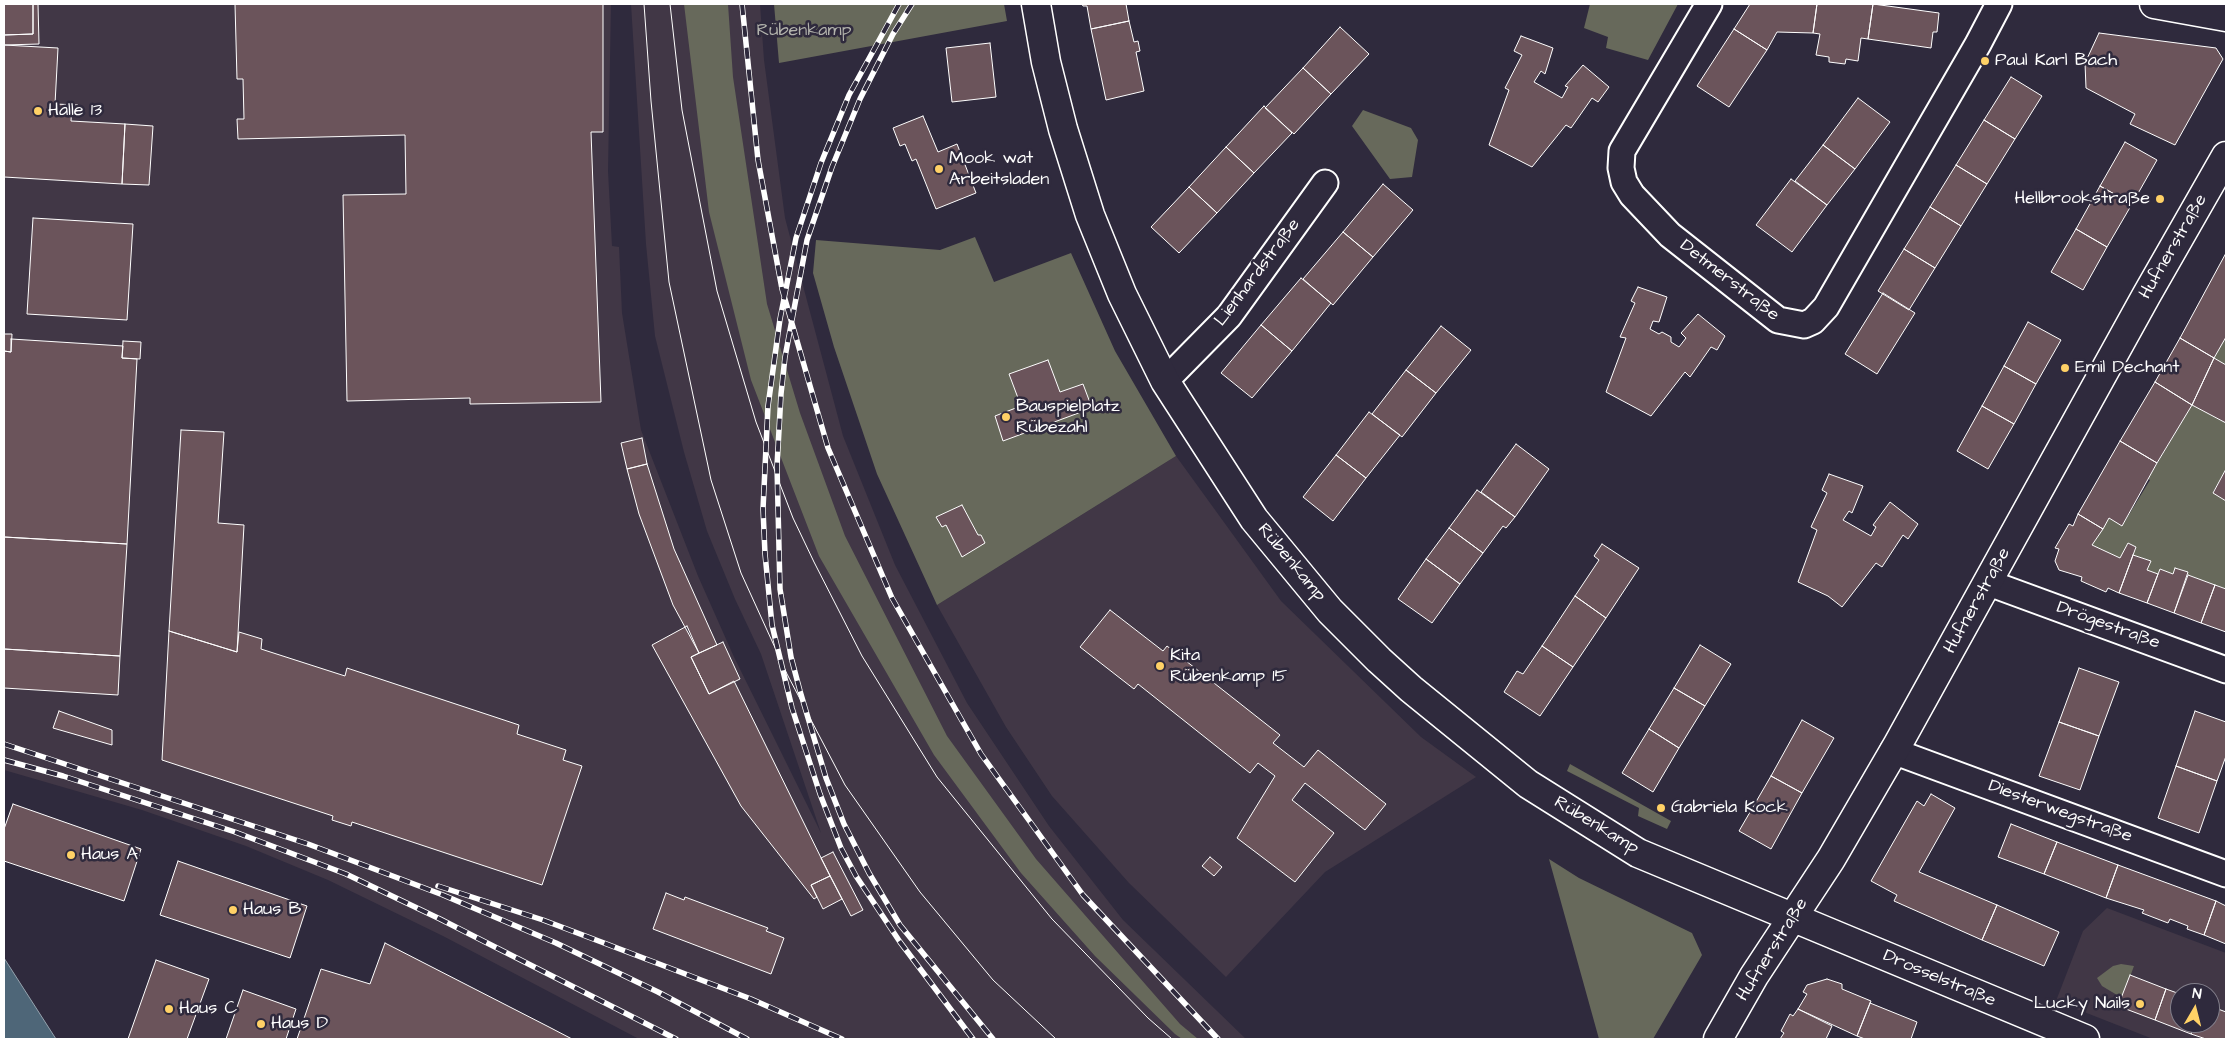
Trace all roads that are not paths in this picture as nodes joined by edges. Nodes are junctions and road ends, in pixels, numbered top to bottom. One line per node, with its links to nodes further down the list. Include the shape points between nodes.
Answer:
1 (1036, 4): 8 (main road, Rübenkamp, via 1046,62 1087,206 1122,294)
2 (1710, 4): 3 (street, Detmerstraße, via 1625,146 1620,168 1624,182 1670,235 1778,320 1804,325 1813,321 1826,307)
3 (1999, 4)
4 (2154, 4): 5 (main road)
5 (2226, 17)
6 (2226, 156): 9 (main road, Hufnerstraße)
7 (1325, 183): 8 (street, Lienhardstraße, via 1229,316)
8 (1165, 381): 13 (main road, Rübenkamp, via 1273,544 1330,611 1411,689 1528,784 1598,830 1638,853)
9 (1989, 583): 10 (street, Drögestraße); 11 (main road, Hufnerstraße)
10 (2226, 670)
11 (1894, 751): 12 (street, Diesterwegstraße); 13 (main road, Hufnerstraße, via 1831,859)
12 (2226, 874)
13 (1793, 916): 14 (main road, Hufnerstraße); 15 (main road, Drosselstraße)
14 (1718, 1039)
15 (2085, 1039)

